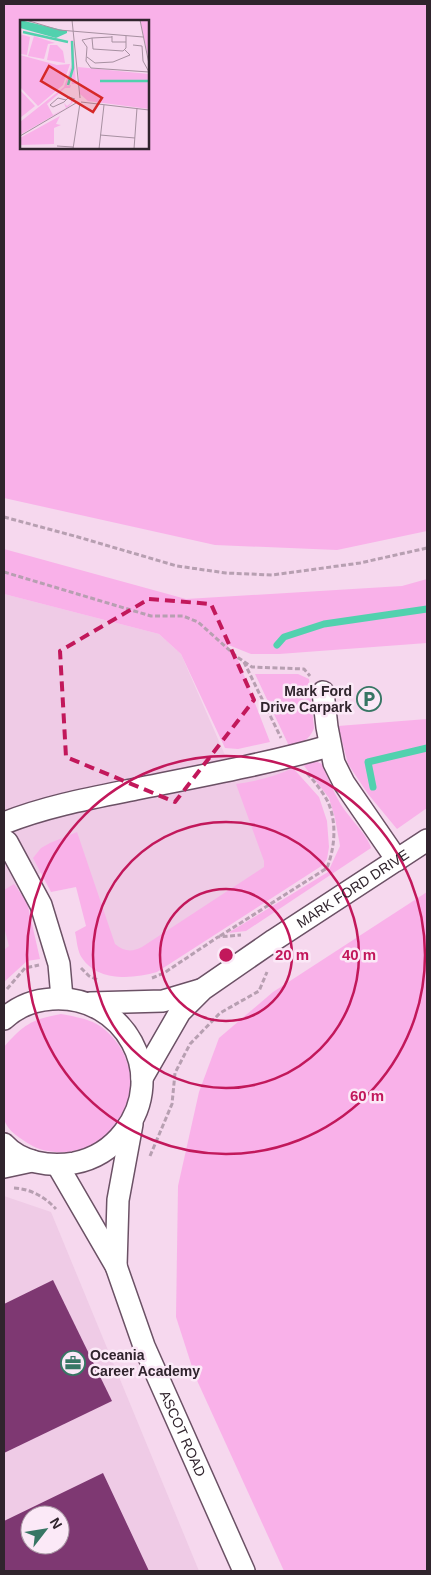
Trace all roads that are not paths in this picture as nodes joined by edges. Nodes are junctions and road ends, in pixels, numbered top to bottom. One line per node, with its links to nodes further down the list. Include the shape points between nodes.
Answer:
1 (323, 692): 2 (street)
2 (330, 746): 3 (street, via 282,759 76,801); 6 (street, via 344,783)
3 (4, 823)
4 (4, 840): 8 (street, via 41,905 59,964)
5 (427, 840): 6 (street, MARK FORD DRIVE)
6 (397, 860): 7 (street, MARK FORD DRIVE)
7 (203, 989): 9 (street, MARK FORD DRIVE, via 163,1001); 11 (street, MARK FORD DRIVE, via 180,1012)
8 (62, 998): 9 (street); 10 (street, via 24,1005)
9 (89, 1003): 11 (street, via 110,1015 127,1033 138,1054)
10 (4, 1019)
11 (142, 1078): 12 (street, via 141,1100)
12 (133, 1121): 15 (street, via 114,1145 88,1160); 17 (street, ASCOT ROAD, via 118,1200)
13 (4, 1144): 14 (street)
14 (32, 1161): 15 (street); 16 (street)
15 (58, 1166): 17 (street, ASCOT ROAD)
16 (4, 1167)
17 (116, 1266): 18 (street, ASCOT ROAD, via 144,1346)
18 (244, 1571)

